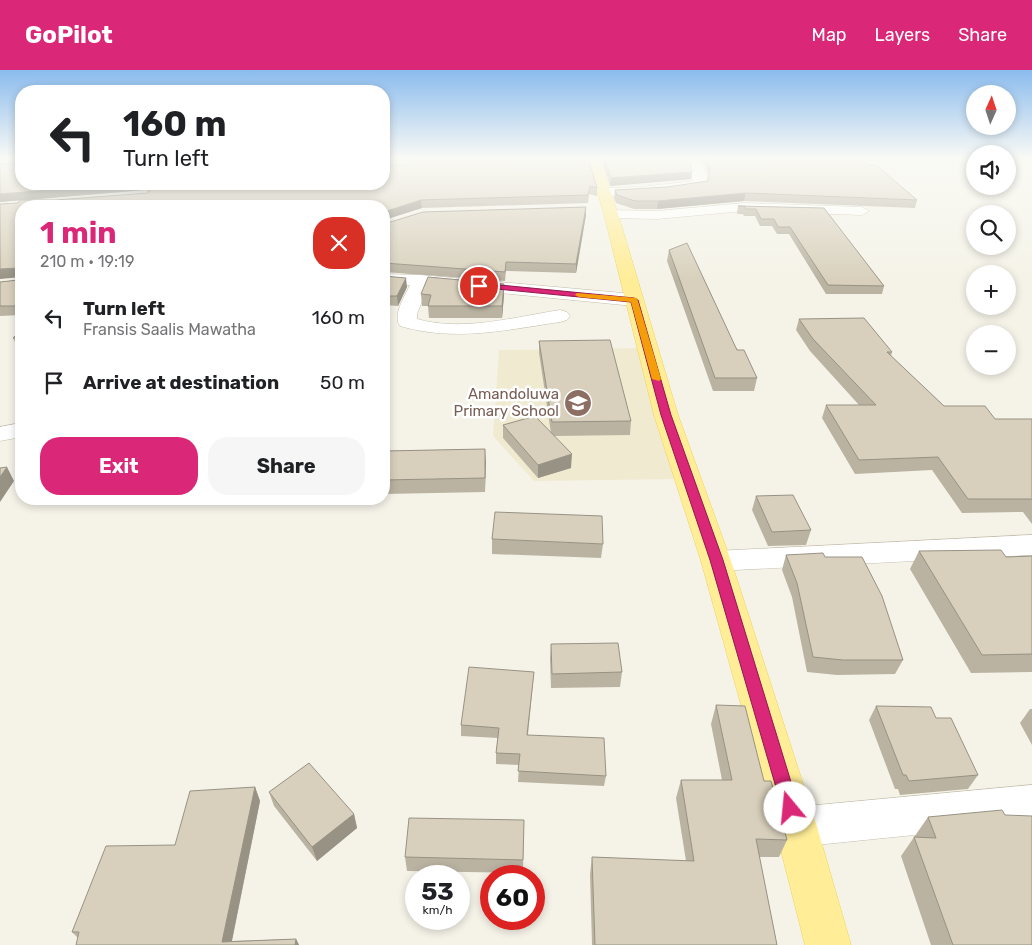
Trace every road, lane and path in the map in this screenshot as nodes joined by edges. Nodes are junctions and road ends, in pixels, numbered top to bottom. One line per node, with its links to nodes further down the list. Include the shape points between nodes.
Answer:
1 (602, 199): 3 (main road)
2 (621, 199): 3 (street)
3 (603, 206): 4 (street, via 657,215 744,206); 7 (main road)
4 (862, 211)
5 (390, 279): 6 (street)
6 (421, 280): 7 (street); 8 (street, via 407,314 408,322 421,328 464,329)
7 (634, 300): 12 (main road, via 666,415)
8 (560, 316)
9 (15, 431): 10 (street)
10 (0, 434)
11 (1032, 545): 12 (street)
12 (716, 560): 14 (main road)
13 (1032, 804): 14 (street)
14 (796, 827): 15 (main road)
15 (828, 945)

